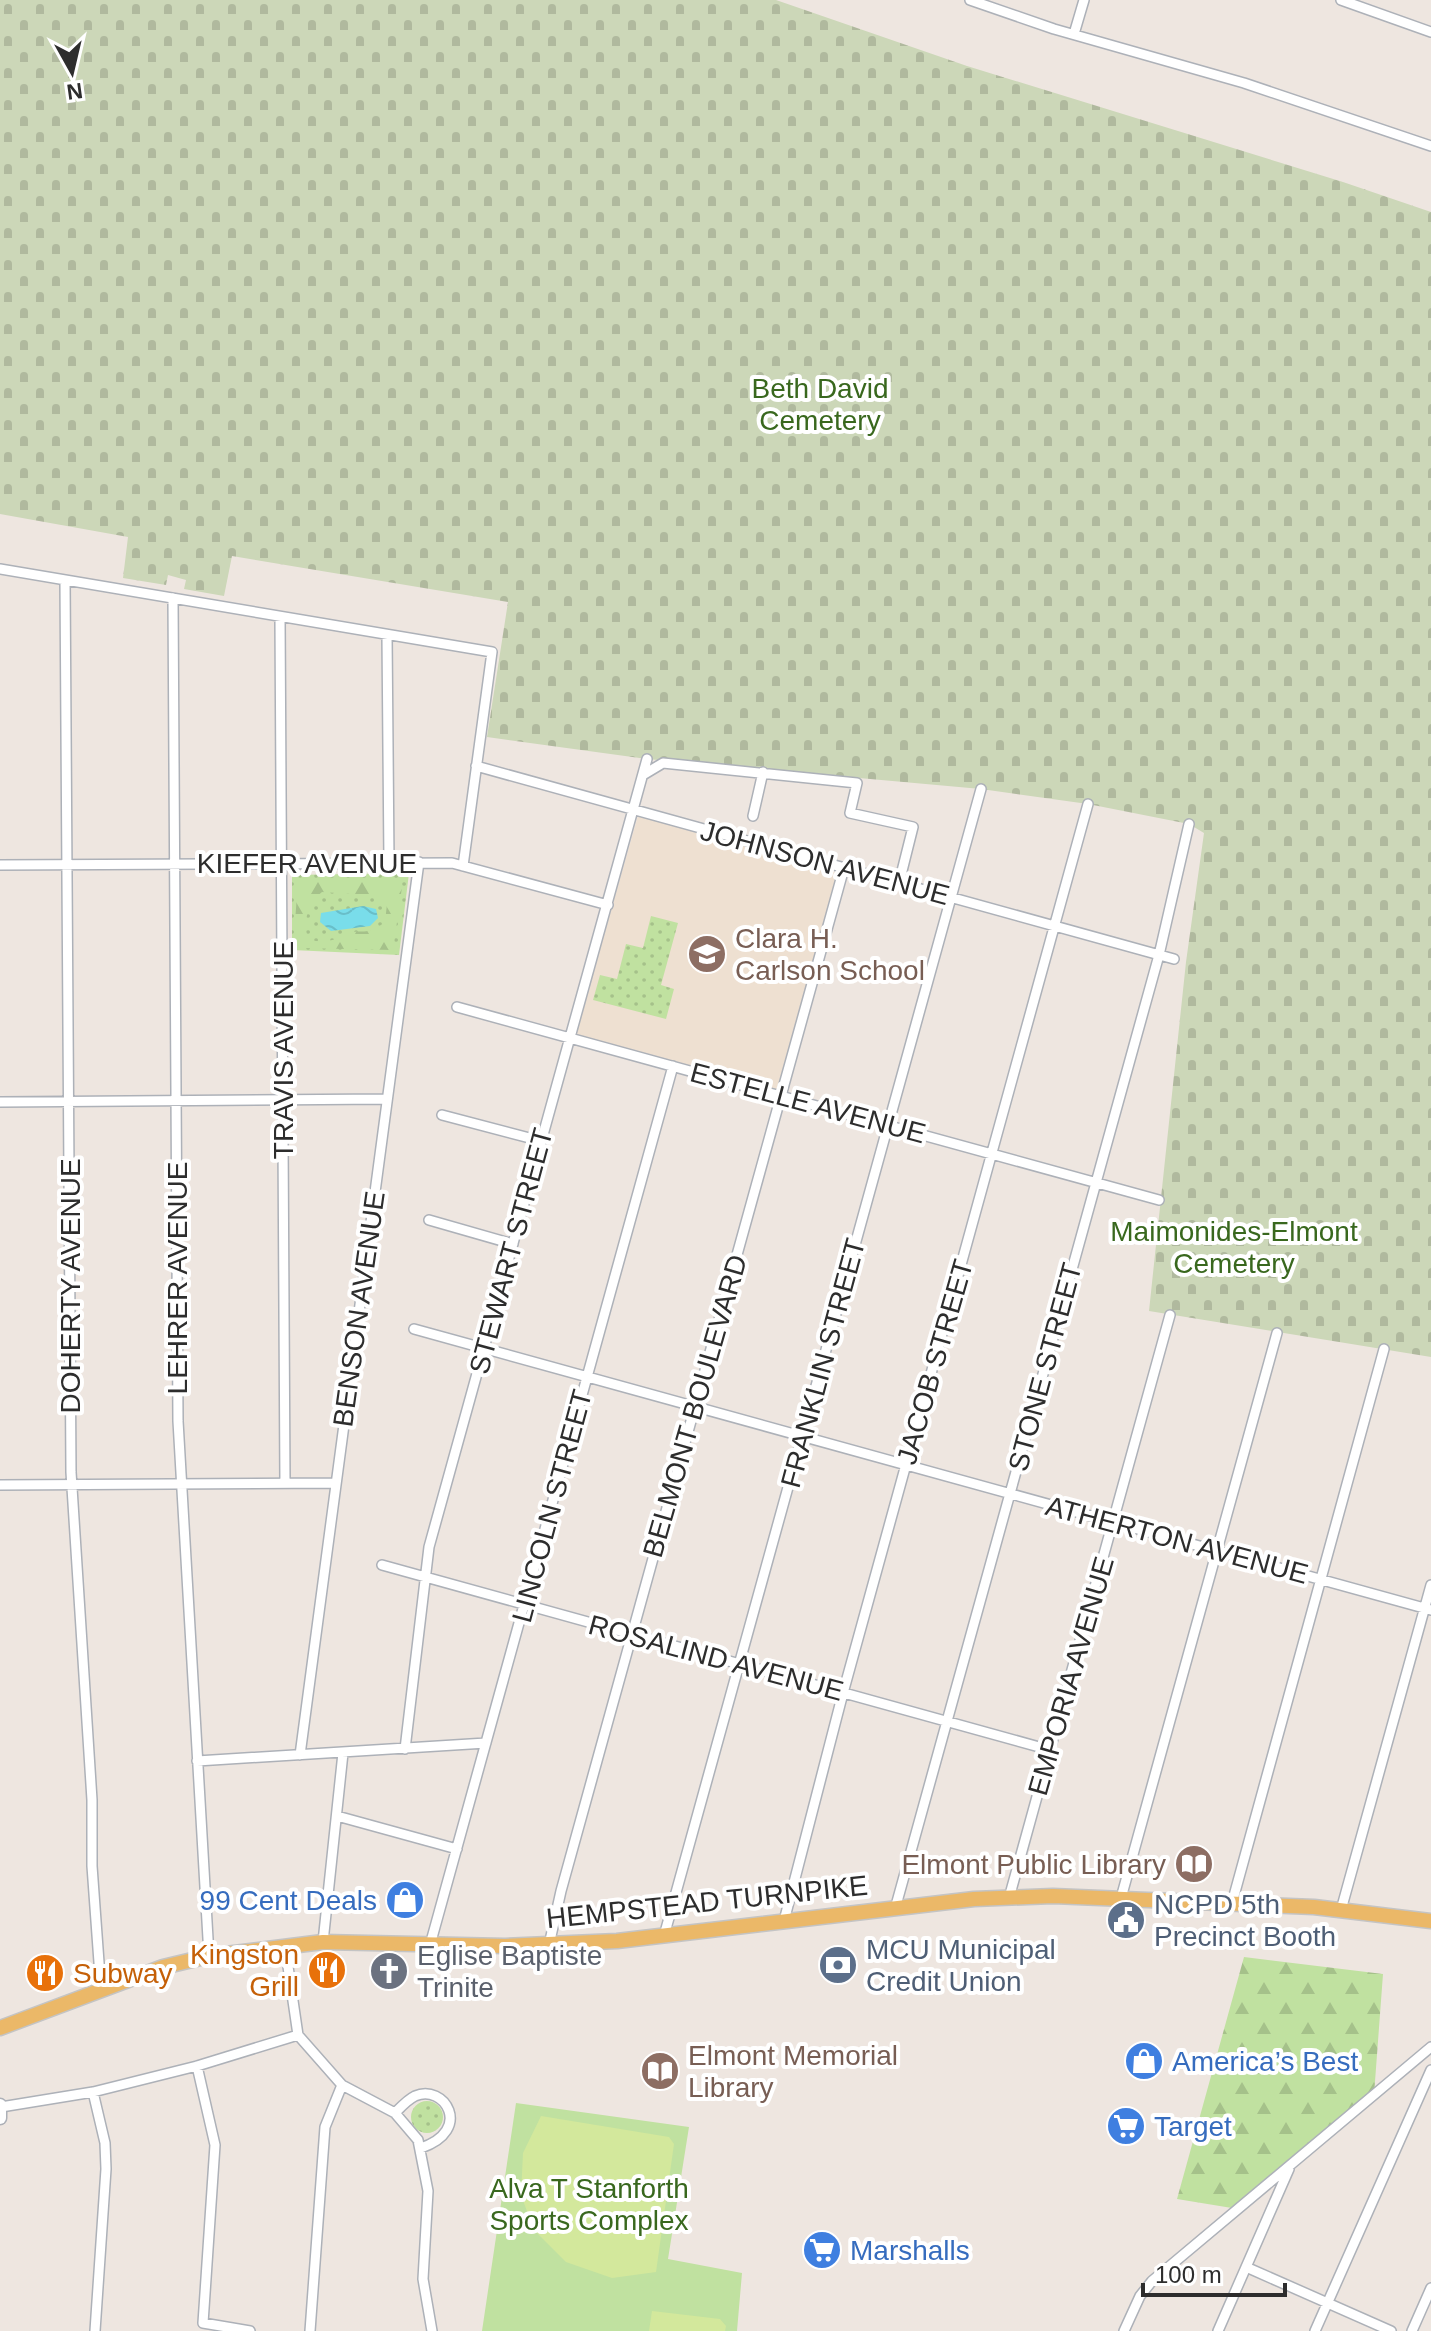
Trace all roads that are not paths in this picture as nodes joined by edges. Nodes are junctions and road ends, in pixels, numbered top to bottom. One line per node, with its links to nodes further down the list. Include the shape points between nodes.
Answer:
1 (970, 0): 5 (street)
2 (1084, 0): 5 (street)
3 (1341, 0): 4 (street)
4 (1431, 32)
5 (1074, 34): 6 (street, via 1244,83)
6 (1431, 146)
7 (0, 569): 8 (street)
8 (65, 580): 9 (street); 26 (street, DOHERTY AVENUE)
9 (173, 598): 10 (street); 23 (street, LEHRER AVENUE)
10 (280, 617): 11 (street); 24 (street, TRAVIS AVENUE)
11 (387, 635): 13 (street, via 492,652); 21 (street)
12 (647, 759): 15 (street, STEWART STREET)
13 (476, 766): 18 (street, JOHNSON AVENUE); 27 (street)
14 (763, 772): 15 (street, via 663,763); 19 (street); 29 (street, via 857,783 850,813 913,827)
15 (643, 775): 18 (street, STEWART STREET)
16 (981, 789): 30 (street, FRANKLIN STREET)
17 (1088, 804): 32 (street, JACOB STREET)
18 (634, 810): 28 (street, JOHNSON AVENUE); 31 (street, STEWART STREET)
19 (753, 816)
20 (1189, 824): 33 (street, STONE STREET)
21 (389, 862): 22 (street, KIEFER AVENUE); 24 (street, KIEFER AVENUE)
22 (419, 862): 27 (street, KIEFER AVENUE); 39 (street, BENSON AVENUE)
23 (174, 864): 24 (street, KIEFER AVENUE); 26 (street, KIEFER AVENUE); 42 (street, LEHRER AVENUE)
24 (282, 864): 40 (street, TRAVIS AVENUE)
25 (0, 865): 26 (street, KIEFER AVENUE)
26 (67, 865): 41 (street, DOHERTY AVENUE)
27 (463, 866): 31 (street, KIEFER AVENUE)
28 (844, 868): 29 (street, JOHNSON AVENUE); 38 (street, BELMONT BOULEVARD)
29 (899, 883): 30 (street, JOHNSON AVENUE)
30 (952, 898): 32 (street, JOHNSON AVENUE); 45 (street, FRANKLIN STREET)
31 (608, 905): 36 (street, STEWART STREET)
32 (1056, 926): 33 (street, JOHNSON AVENUE); 47 (street, JACOB STREET)
33 (1159, 955): 34 (street, JOHNSON AVENUE); 48 (street, STONE STREET)
34 (1174, 959)
35 (457, 1007): 36 (street, ESTELLE AVENUE)
36 (570, 1038): 37 (street, ESTELLE AVENUE); 46 (street, STEWART STREET)
37 (673, 1066): 38 (street, ESTELLE AVENUE); 57 (street, LINCOLN STREET)
38 (781, 1096): 45 (street, ESTELLE AVENUE); 58 (street, BELMONT BOULEVARD)
39 (387, 1099): 40 (street); 63 (street, BENSON AVENUE)
40 (284, 1100): 42 (street); 62 (street, TRAVIS AVENUE)
41 (69, 1101): 42 (street); 43 (street); 64 (street, DOHERTY AVENUE)
42 (176, 1101): 61 (street, LEHRER AVENUE)
43 (0, 1102)
44 (442, 1115): 46 (street)
45 (889, 1126): 47 (street, ESTELLE AVENUE); 59 (street, FRANKLIN STREET)
46 (541, 1141): 51 (street, STEWART STREET)
47 (993, 1154): 48 (street, ESTELLE AVENUE); 60 (street, JACOB STREET)
48 (1096, 1183): 49 (street, ESTELLE AVENUE); 66 (street, STONE STREET)
49 (1159, 1200)
50 (429, 1220): 51 (street)
51 (513, 1244): 55 (street, STEWART STREET)
52 (1170, 1315): 67 (street, EMPORIA AVENUE)
53 (414, 1329): 55 (street, ATHERTON AVENUE)
54 (1277, 1333): 68 (street)
55 (484, 1348): 57 (street, ATHERTON AVENUE); 70 (street, STEWART STREET, via 429,1547)
56 (1384, 1349): 71 (street)
57 (588, 1377): 58 (street, ATHERTON AVENUE); 73 (street, LINCOLN STREET)
58 (695, 1406): 59 (street, ATHERTON AVENUE); 75 (street, BELMONT BOULEVARD)
59 (803, 1436): 60 (street, ATHERTON AVENUE); 76 (street, FRANKLIN STREET)
60 (906, 1465): 66 (street, ATHERTON AVENUE); 77 (street, JACOB STREET)
61 (180, 1483): 62 (street); 64 (street); 84 (street, LEHRER AVENUE)
62 (285, 1483): 63 (street)
63 (335, 1483): 83 (street, BENSON AVENUE)
64 (72, 1484): 65 (street); 100 (street, DOHERTY AVENUE)
65 (0, 1485)
66 (1010, 1494): 67 (street, ATHERTON AVENUE); 78 (street, STONE STREET)
67 (1114, 1523): 68 (street, ATHERTON AVENUE); 81 (street, EMPORIA AVENUE)
68 (1217, 1551): 71 (street, ATHERTON AVENUE); 88 (street)
69 (382, 1565): 70 (street, ROSALIND AVENUE)
70 (426, 1577): 73 (street, ROSALIND AVENUE); 80 (street, STEWART STREET)
71 (1321, 1580): 74 (street, ATHERTON AVENUE); 89 (street)
72 (1431, 1585): 74 (street)
73 (524, 1605): 75 (street, ROSALIND AVENUE); 79 (street, LINCOLN STREET)
74 (1428, 1610): 91 (street)
75 (632, 1634): 76 (street, ROSALIND AVENUE); 97 (street, BELMONT BOULEVARD)
76 (740, 1664): 77 (street, ROSALIND AVENUE); 94 (street, FRANKLIN STREET)
77 (843, 1693): 78 (street, ROSALIND AVENUE); 92 (street, JACOB STREET)
78 (947, 1722): 81 (street, ROSALIND AVENUE); 90 (street, STONE STREET)
79 (486, 1743): 80 (street); 86 (street, LINCOLN STREET)
80 (405, 1749): 82 (street)
81 (1050, 1750): 87 (street, EMPORIA AVENUE)
82 (343, 1753): 83 (street); 85 (street)
83 (300, 1755): 84 (street)
84 (197, 1761): 99 (street, LEHRER AVENUE)
85 (337, 1816): 86 (street); 95 (street)
86 (457, 1849): 96 (street, LINCOLN STREET)
87 (1009, 1898): 88 (main road, HEMPSTEAD TURNPIKE); 90 (main road, HEMPSTEAD TURNPIKE)
88 (1121, 1898): 89 (main road, HEMPSTEAD TURNPIKE)
89 (1232, 1903): 91 (main road, HEMPSTEAD TURNPIKE)
90 (895, 1909): 92 (main road, HEMPSTEAD TURNPIKE)
91 (1341, 1910): 93 (main road, HEMPSTEAD TURNPIKE)
92 (784, 1921): 94 (main road, HEMPSTEAD TURNPIKE)
93 (1431, 1921)
94 (664, 1936): 97 (main road, HEMPSTEAD TURNPIKE)
95 (323, 1942): 96 (main road, HEMPSTEAD TURNPIKE); 98 (main road, HEMPSTEAD TURNPIKE)
96 (430, 1945): 97 (main road, HEMPSTEAD TURNPIKE)
97 (549, 1945)
98 (285, 1946): 99 (main road, HEMPSTEAD TURNPIKE); 102 (street)
99 (209, 1956): 100 (main road, HEMPSTEAD TURNPIKE)
100 (101, 1990): 101 (main road, HEMPSTEAD TURNPIKE)
101 (0, 2028)
102 (298, 2035): 104 (street); 106 (street)
103 (1431, 2047): 112 (street)
104 (197, 2066): 107 (street); 117 (street, via 215,2145 203,2323)
105 (1431, 2070): 115 (street)
106 (342, 2085): 109 (street); 118 (street, via 325,2127)
107 (93, 2092): 108 (street); 116 (street, via 106,2169)
108 (0, 2106): 110 (street)
109 (395, 2113): 111 (street); 111 (street, via 424,2094 446,2105 450,2128)
110 (0, 2118)
111 (421, 2148): 119 (street, via 428,2191 423,2279)
112 (1292, 2165): 113 (street); 120 (street, via 1152,2281)
113 (1246, 2267): 115 (street); 121 (street)
114 (1431, 2288): 124 (street)
115 (1328, 2303): 122 (street); 123 (street)
116 (95, 2331)
117 (250, 2331)
118 (310, 2331)
119 (432, 2331)
120 (1124, 2331)
121 (1218, 2331)
122 (1315, 2331)
123 (1391, 2331)
124 (1412, 2331)

